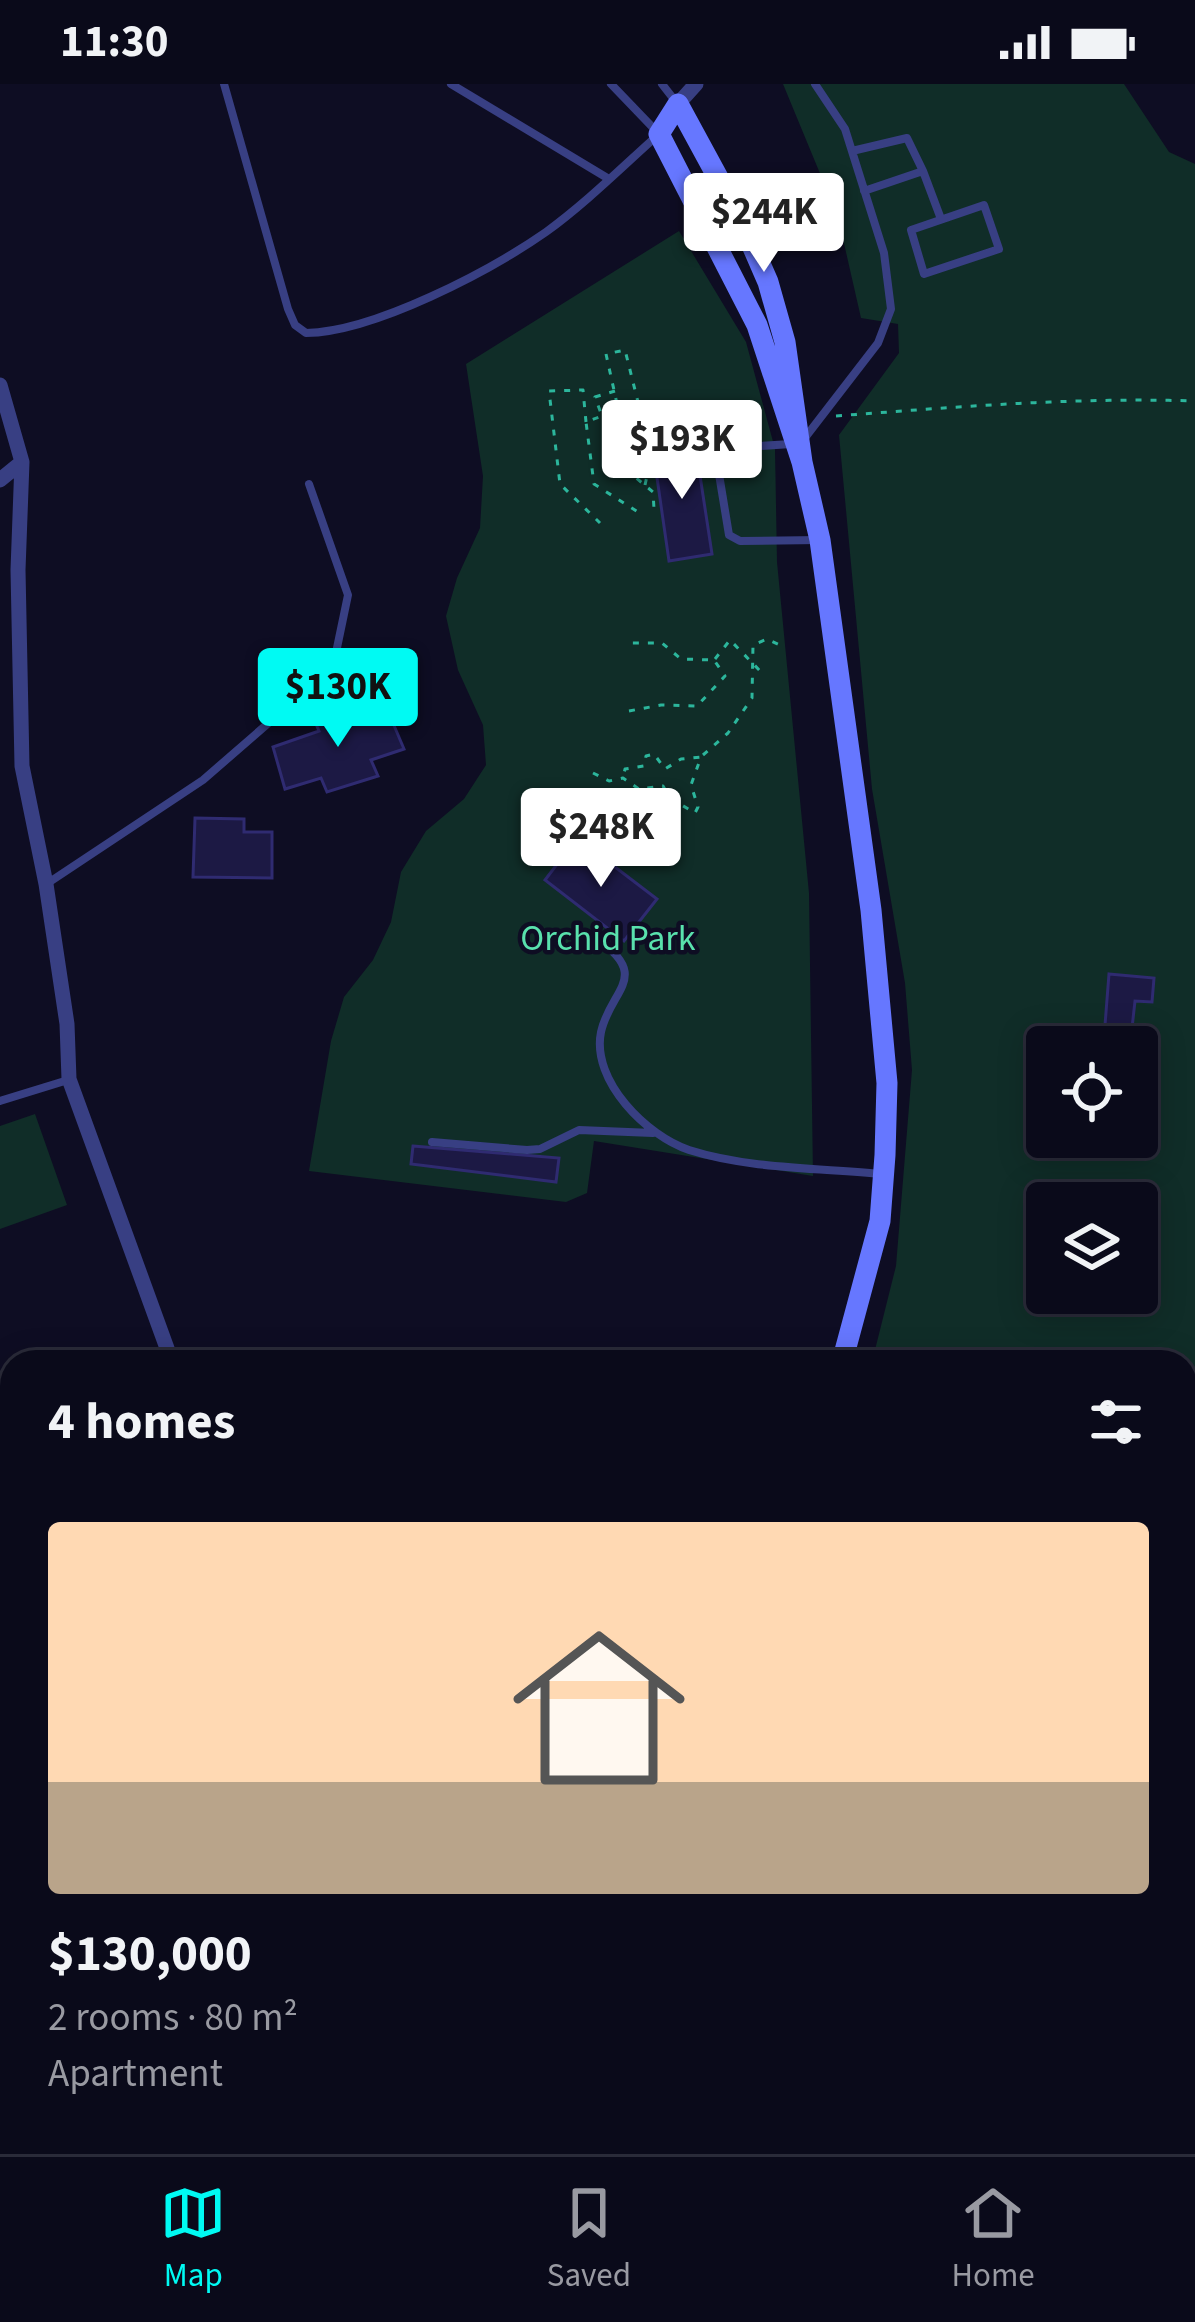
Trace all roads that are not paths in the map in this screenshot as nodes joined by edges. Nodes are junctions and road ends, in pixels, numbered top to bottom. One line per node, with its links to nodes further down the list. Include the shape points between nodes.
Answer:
1 (224, 84): 11 (lane, via 288,309 306,333 360,324 450,285 542,234)
2 (451, 84): 11 (lane)
3 (611, 84): 8 (lane)
4 (662, 84): 7 (lane)
5 (696, 84): 7 (street)
6 (815, 84): 9 (lane)
7 (678, 104): 8 (street); 15 (street, via 768,283)
8 (659, 134): 11 (lane); 15 (street, via 757,325)
9 (852, 151): 10 (lane, via 907,138); 12 (lane)
10 (923, 171): 12 (lane); 13 (lane)
11 (609, 179)
12 (864, 191): 15 (lane, via 891,310 878,343)
13 (941, 219): 13 (lane, via 984,205 999,249 924,274 910,230)
14 (0, 385): 16 (street)
15 (799, 450): 19 (street); 19 (lane, via 729,448 716,456 729,535)
16 (22, 462): 17 (street); 20 (street, via 22,766)
17 (0, 480)
18 (309, 484): 20 (lane, via 348,595 333,667 202,780)
19 (820, 540): 26 (street, via 882,1024)
20 (46, 884): 22 (street)
21 (597, 938): 24 (lane, via 616,952 625,976 601,1030 601,1053 622,1098)
22 (69, 1079): 23 (lane); 27 (street)
23 (0, 1101)
24 (654, 1133): 25 (lane, via 590,1129 527,1150); 26 (lane, via 722,1157)
25 (432, 1142)
26 (883, 1174): 28 (street, via 880,1221)
27 (168, 1350)
28 (845, 1350)

